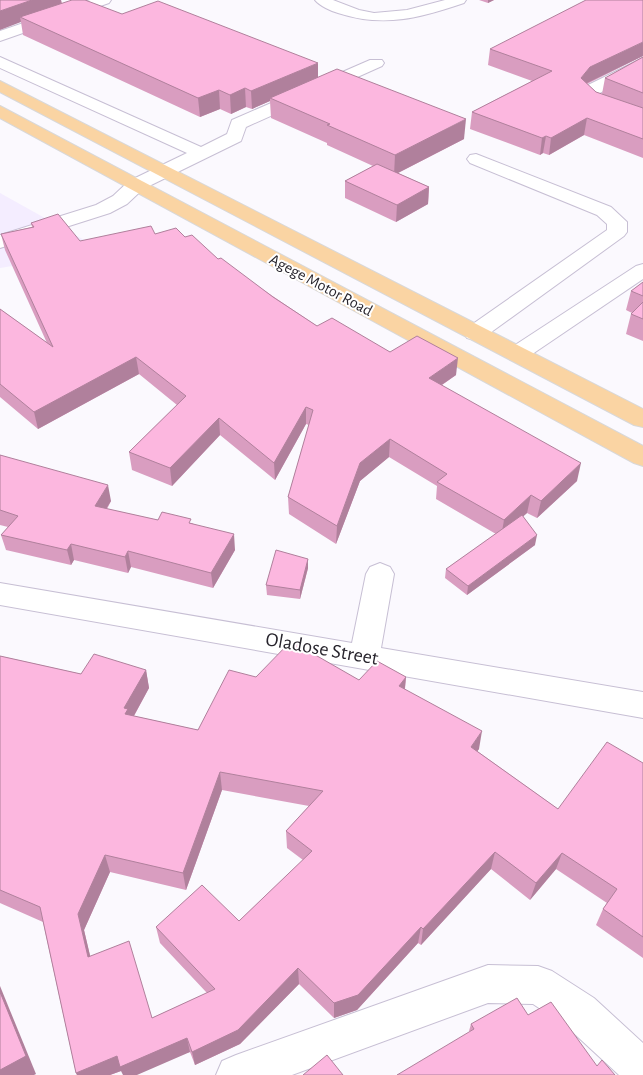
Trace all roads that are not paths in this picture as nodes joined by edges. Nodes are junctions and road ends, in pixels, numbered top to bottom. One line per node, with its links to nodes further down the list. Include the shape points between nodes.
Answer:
1 (104, 0): 4 (street)
2 (322, 0): 3 (street, via 361,15 378,17 412,15)
3 (460, 0)
4 (0, 36)
5 (0, 62): 11 (street)
6 (376, 63): 11 (street, via 238,124 235,137)
7 (643, 64): 10 (street, via 594,88 588,95 599,104)
8 (0, 86): 13 (main road, Agege Motor Road)
9 (0, 112): 14 (main road, Agege Motor Road)
10 (643, 119)
11 (203, 154): 13 (street)
12 (476, 158): 17 (street, via 604,211 617,222 618,232)
13 (163, 172): 14 (street); 17 (main road, Agege Motor Road)
14 (136, 185): 15 (street, via 120,200 103,209); 20 (main road, Agege Motor Road)
15 (0, 242)
16 (643, 270): 18 (street)
17 (475, 333): 18 (main road, Agege Motor Road)
18 (517, 354): 19 (main road, Agege Motor Road)
19 (643, 419)
20 (643, 458)
21 (380, 574): 23 (street)
22 (0, 594): 23 (street, Oladose Street)
23 (364, 656): 24 (street, Oladose Street)
24 (643, 705)
25 (643, 1070): 26 (street, via 580,1012 538,986 488,984)
26 (236, 1075)

